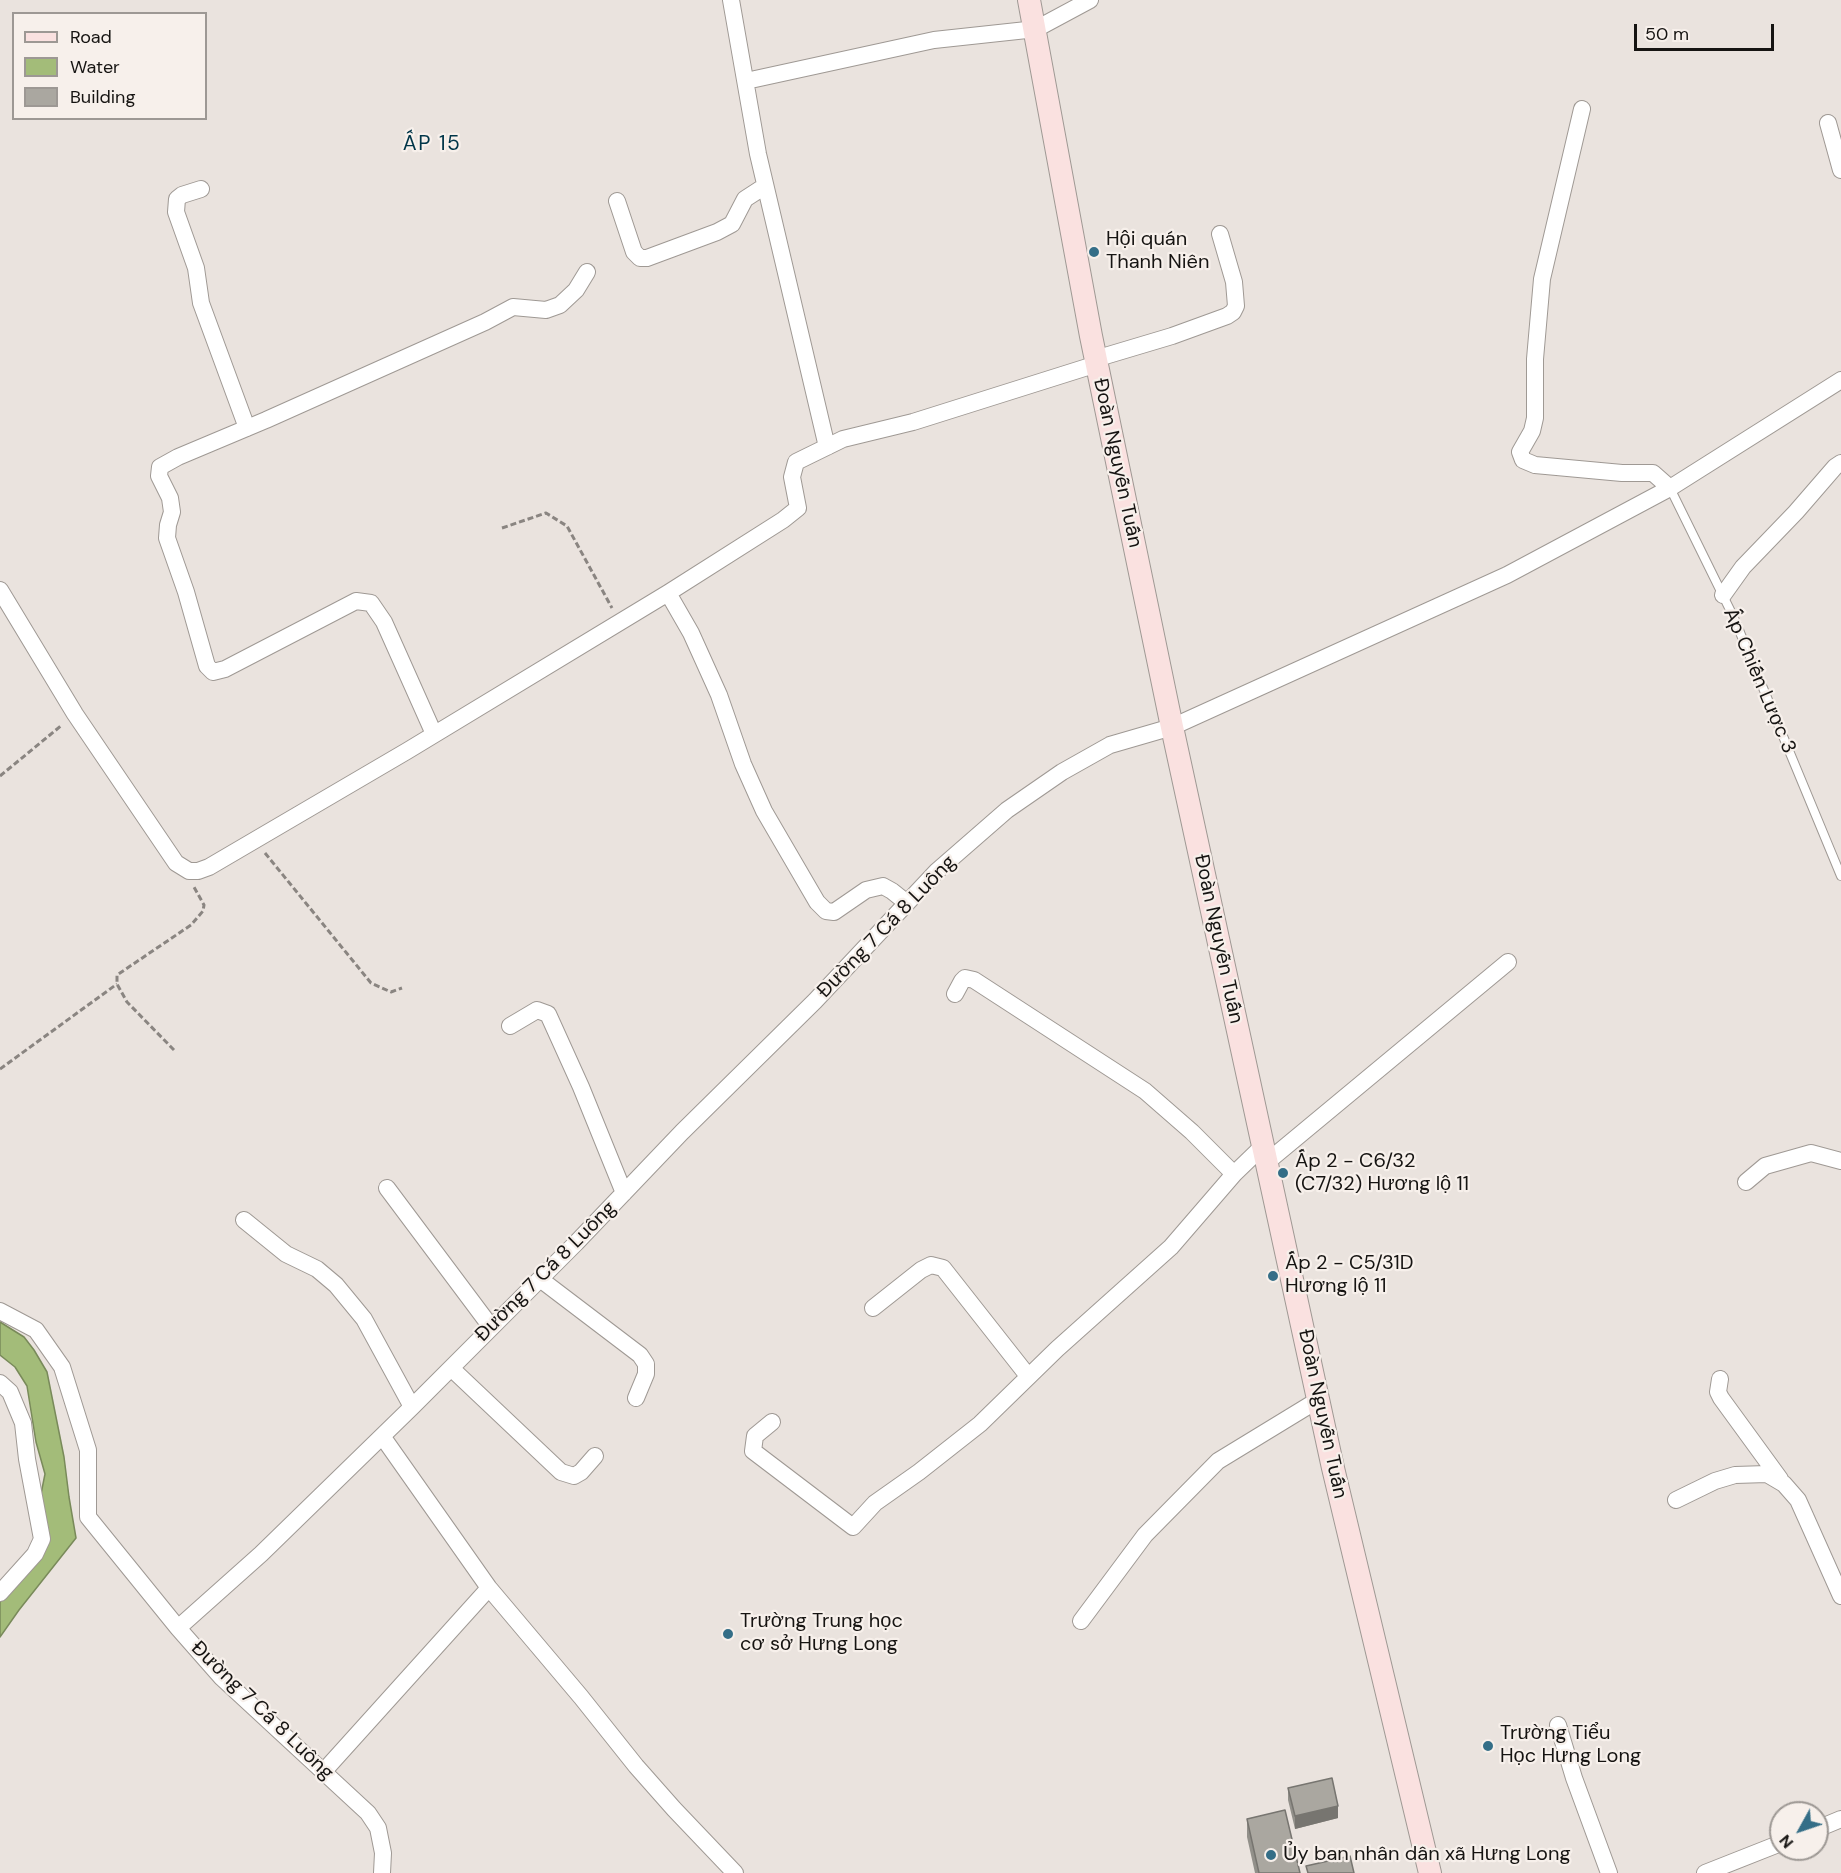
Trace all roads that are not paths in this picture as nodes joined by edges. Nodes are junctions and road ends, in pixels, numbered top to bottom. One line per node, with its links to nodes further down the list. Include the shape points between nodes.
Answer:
1 (731, 0): 5 (street)
2 (1029, 0): 4 (main road, Đoàn Nguyễn Tuấn)
3 (1090, 0): 4 (street)
4 (1036, 29): 5 (street, via 934,40); 14 (main road, Đoàn Nguyễn Tuấn)
5 (746, 81): 9 (street)
6 (1582, 109): 19 (street, via 1542,279 1535,418 1520,453 1522,460 1535,465 1653,473)
7 (1828, 123): 8 (street)
8 (1841, 170)
9 (765, 186): 11 (street, via 745,199 732,224 647,258 634,252); 17 (street)
10 (201, 189): 16 (street, via 177,199 176,212 196,268 201,303)
11 (617, 201)
12 (1220, 234): 14 (street, via 1234,282 1233,312)
13 (587, 272): 16 (street, via 560,305 546,310 513,307)
14 (1096, 361): 17 (street); 23 (main road, Đoàn Nguyễn Tuấn)
15 (1841, 380): 19 (street, Đường 7 Cá 8 Luông)
16 (247, 428): 24 (street, via 160,467 159,476 172,512 167,538 207,666 213,672 225,669 356,601 371,603 384,622)
17 (827, 447): 21 (street, via 796,462 792,477 798,508)
18 (1841, 463): 22 (street, via 1743,567)
19 (1670, 488): 22 (lane, Ấp Chiến Lược 3); 23 (street, Đường 7 Cá 8 Luông, via 1507,575)
20 (0, 590): 24 (street, via 75,714 176,862 186,869 198,871 209,867)
21 (668, 593): 24 (street); 26 (street, via 719,695 764,811 817,902 834,912 866,890 883,886)
22 (1722, 595): 25 (lane, Ấp Chiến Lược 3)
23 (1172, 727): 26 (street, Đường 7 Cá 8 Luông, via 1110,745 1062,772 1007,810 937,871); 30 (main road, Đoàn Nguyễn Tuấn)
24 (434, 734)
25 (1841, 876)
26 (907, 903): 35 (street, Đường 7 Cá 8 Luông)
27 (1508, 962): 30 (street)
28 (955, 994): 32 (street, via 965,978 984,986 1144,1091)
29 (510, 1026): 35 (street, via 537,1010 548,1014)
30 (1265, 1154): 32 (street); 46 (main road, Đoàn Nguyễn Tuấn)
31 (1841, 1161): 33 (street, via 1811,1153 1765,1166)
32 (1234, 1174): 42 (street, via 1171,1248)
33 (1746, 1182)
34 (387, 1188): 40 (street)
35 (624, 1193): 37 (street, Đường 7 Cá 8 Luông)
36 (244, 1220): 47 (street, via 286,1254 317,1269 336,1285 364,1318)
37 (540, 1279): 40 (street, Đường 7 Cá 8 Luông); 45 (street, via 640,1355 646,1364 646,1374)
38 (873, 1308): 42 (street, via 921,1270 931,1265 943,1268)
39 (0, 1311): 57 (street, via 36,1330 62,1367 88,1450 88,1517)
40 (491, 1328): 41 (street, Đường 7 Cá 8 Luông)
41 (451, 1368): 47 (street, Đường 7 Cá 8 Luông); 50 (street, via 561,1472 574,1476)
42 (1028, 1376): 48 (street, via 980,1424 874,1503 853,1527 753,1451 755,1436)
43 (1720, 1379): 51 (street, via 1721,1398)
44 (0, 1383): 54 (street, via 10,1392 23,1423 42,1539 35,1554)
45 (636, 1398)
46 (1318, 1400): 56 (street, via 1218,1461 1145,1535); 63 (main road, Đoàn Nguyễn Tuấn)
47 (412, 1407): 49 (street, Đường 7 Cá 8 Luông)
48 (771, 1422)
49 (382, 1436): 53 (street); 57 (street, Đường 7 Cá 8 Luông)
50 (595, 1456)
51 (1784, 1484): 52 (street, via 1767,1474 1735,1475); 55 (street, via 1798,1500)
52 (1676, 1500)
53 (489, 1588): 59 (street); 62 (street, via 636,1766)
54 (0, 1593)
55 (1841, 1596)
56 (1081, 1621)
57 (178, 1628): 59 (street, Đường 7 Cá 8 Luông, via 222,1678)
58 (1558, 1725): 64 (street)
59 (324, 1771): 61 (street, Đường 7 Cá 8 Luông, via 368,1813 378,1828)
60 (1769, 1848): 65 (street)
61 (382, 1873)
62 (735, 1873)
63 (1430, 1873)
64 (1609, 1873)
65 (1705, 1873)

